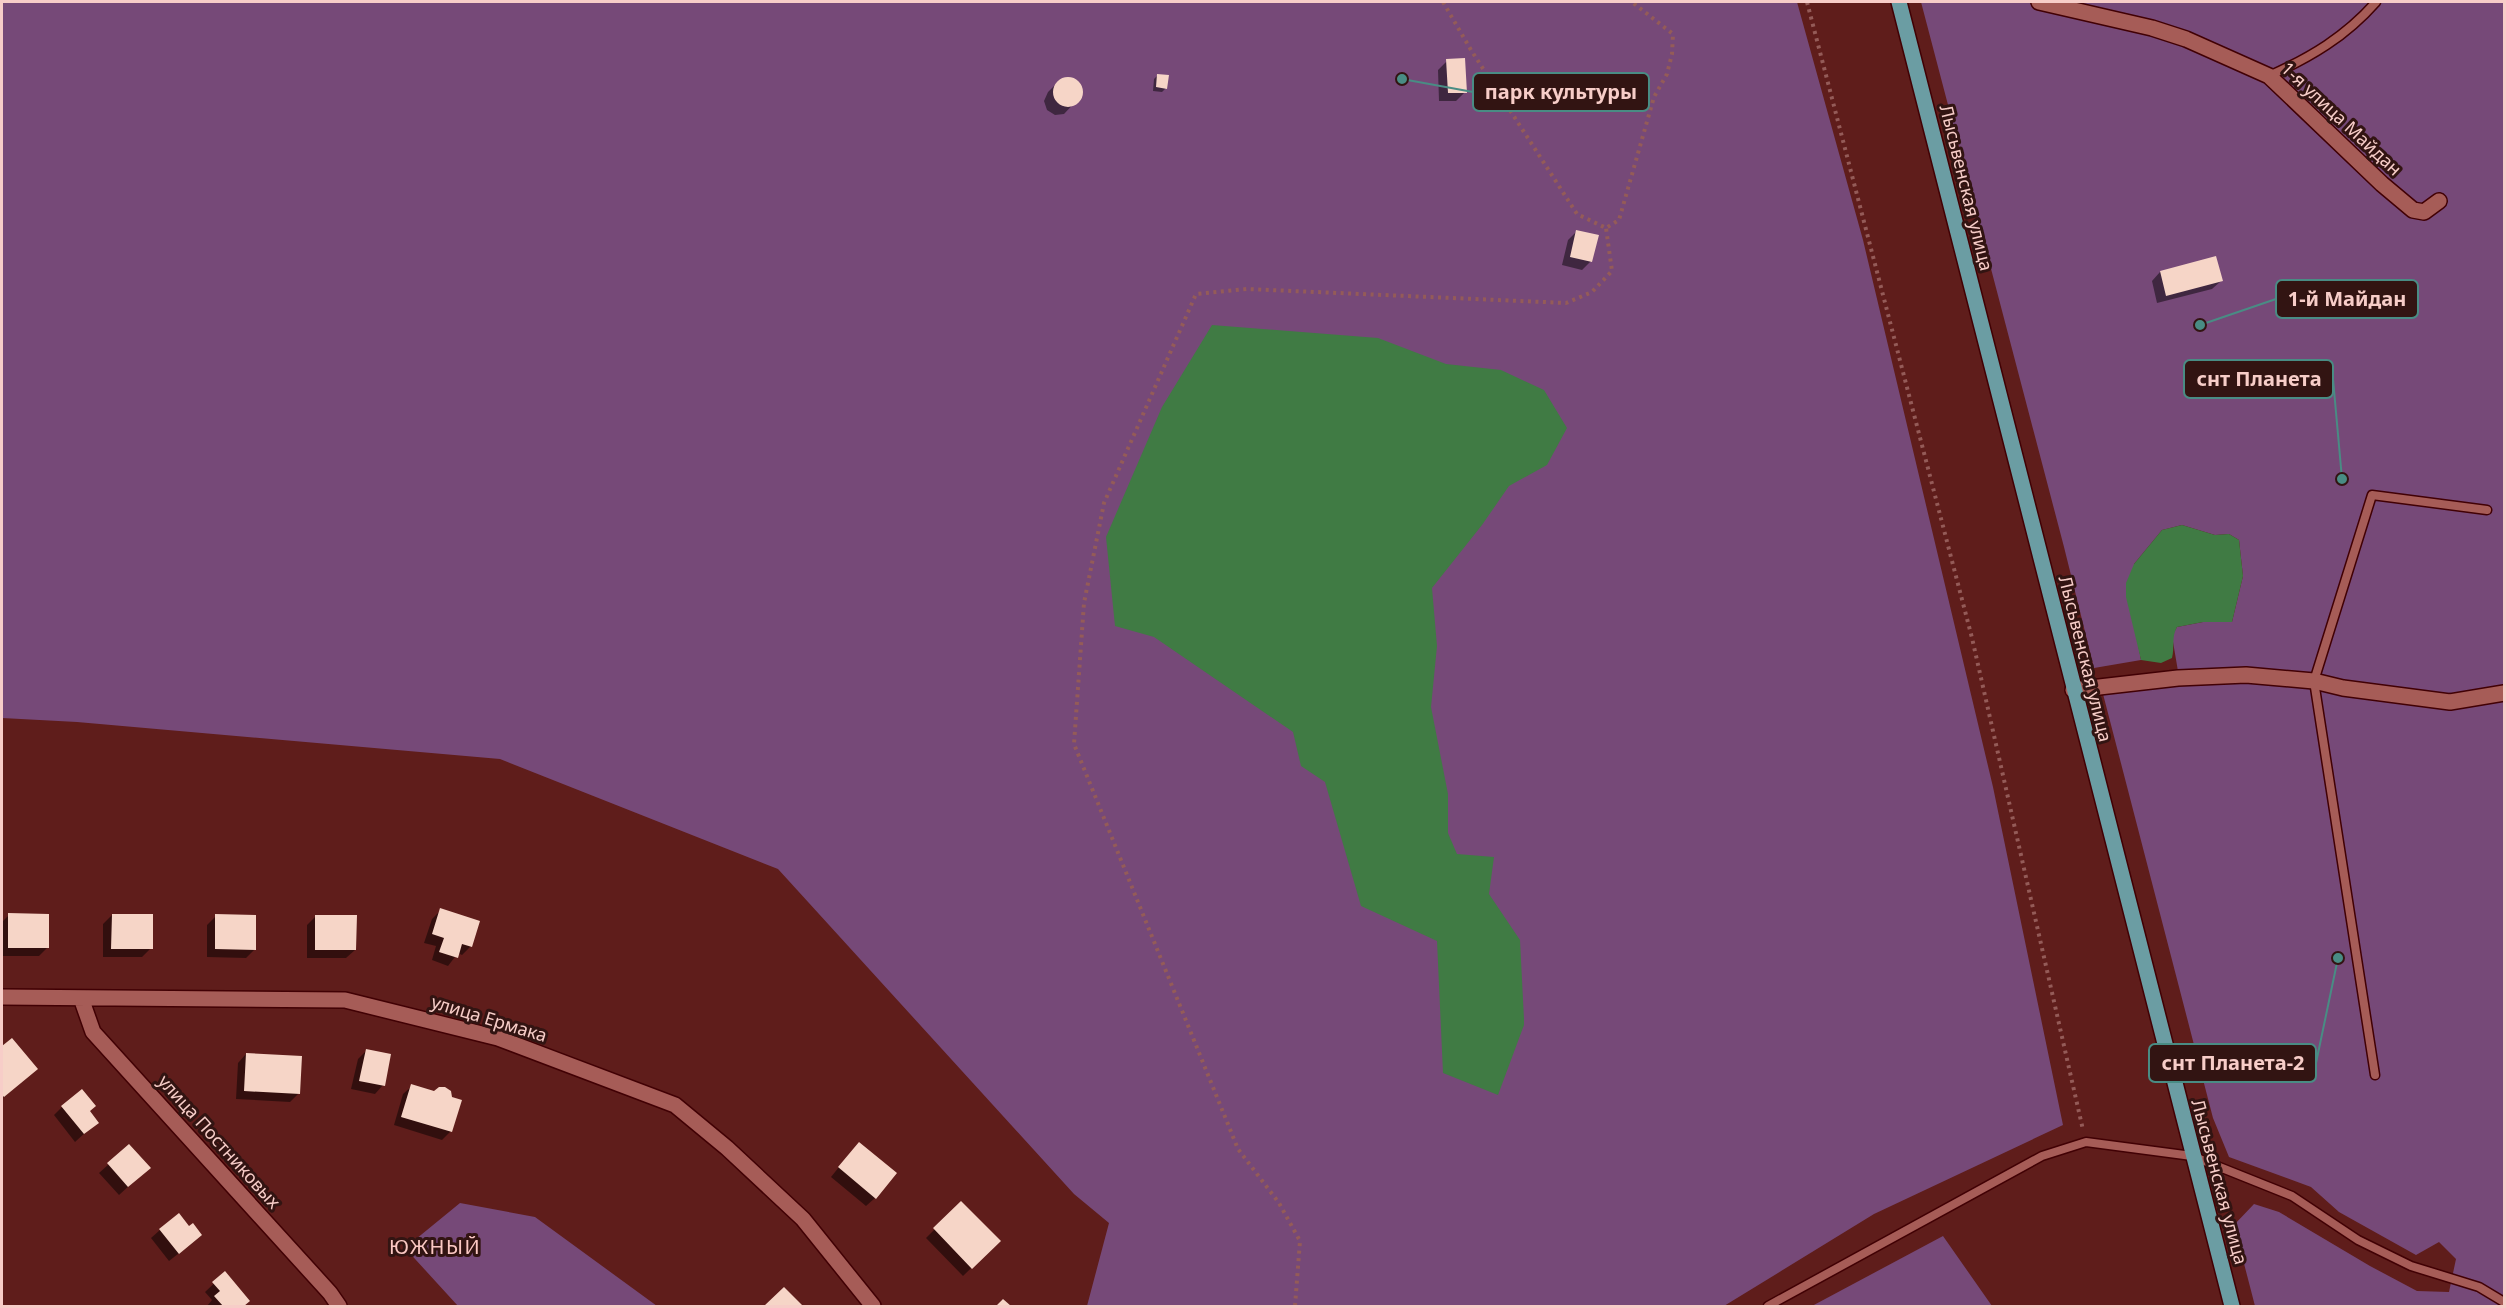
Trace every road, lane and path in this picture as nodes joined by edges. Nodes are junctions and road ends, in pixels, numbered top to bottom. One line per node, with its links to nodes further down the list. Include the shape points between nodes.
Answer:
1 (1443, 2): 11 (path, via 1577,214)
2 (1632, 2): 11 (path, via 1673,34 1672,54 1667,75 1654,97 1619,220)
3 (1807, 2): 19 (path, via 1972,638)
4 (1893, 2): 8 (main road, Лысьвенская улица)
5 (1899, 2): 8 (main road, Лысьвенская улица)
6 (2039, 2): 9 (street, 1-я улица Майдан, via 2152,28)
7 (2376, 2): 9 (lane, via 2309,58)
8 (1903, 21): 14 (main road, Лысьвенская улица)
9 (2269, 76): 10 (street, 1-я улица Майдан, via 2413,210 2424,212)
10 (2439, 201)
11 (1606, 228): 24 (path, via 1612,271 1592,292 1566,303 1247,289 1196,294 1104,503 1084,603 1074,744 1238,1149 1279,1203 1300,1241)
12 (2487, 510): 13 (lane, via 2372,495)
13 (2314, 681): 14 (street, via 2246,675); 15 (street, via 2450,702); 18 (lane)
14 (2073, 690): 20 (main road, Лысьвенская улица)
15 (2505, 693)
16 (2, 997): 17 (street, улица Ермака)
17 (81, 998): 22 (street, улица Постниковых, via 93,1032); 23 (street, улица Ермака, via 345,1000 498,1038 675,1106 803,1219)
18 (2375, 1075)
19 (2086, 1142): 20 (lane); 25 (lane, via 2042,1156)
20 (2192, 1156): 21 (lane, via 2292,1196 2358,1240 2411,1266 2479,1287); 26 (main road, Лысьвенская улица)
21 (2505, 1302)
22 (339, 1306)
23 (873, 1306)
24 (1295, 1306)
25 (1768, 1306)
26 (2232, 1306)

